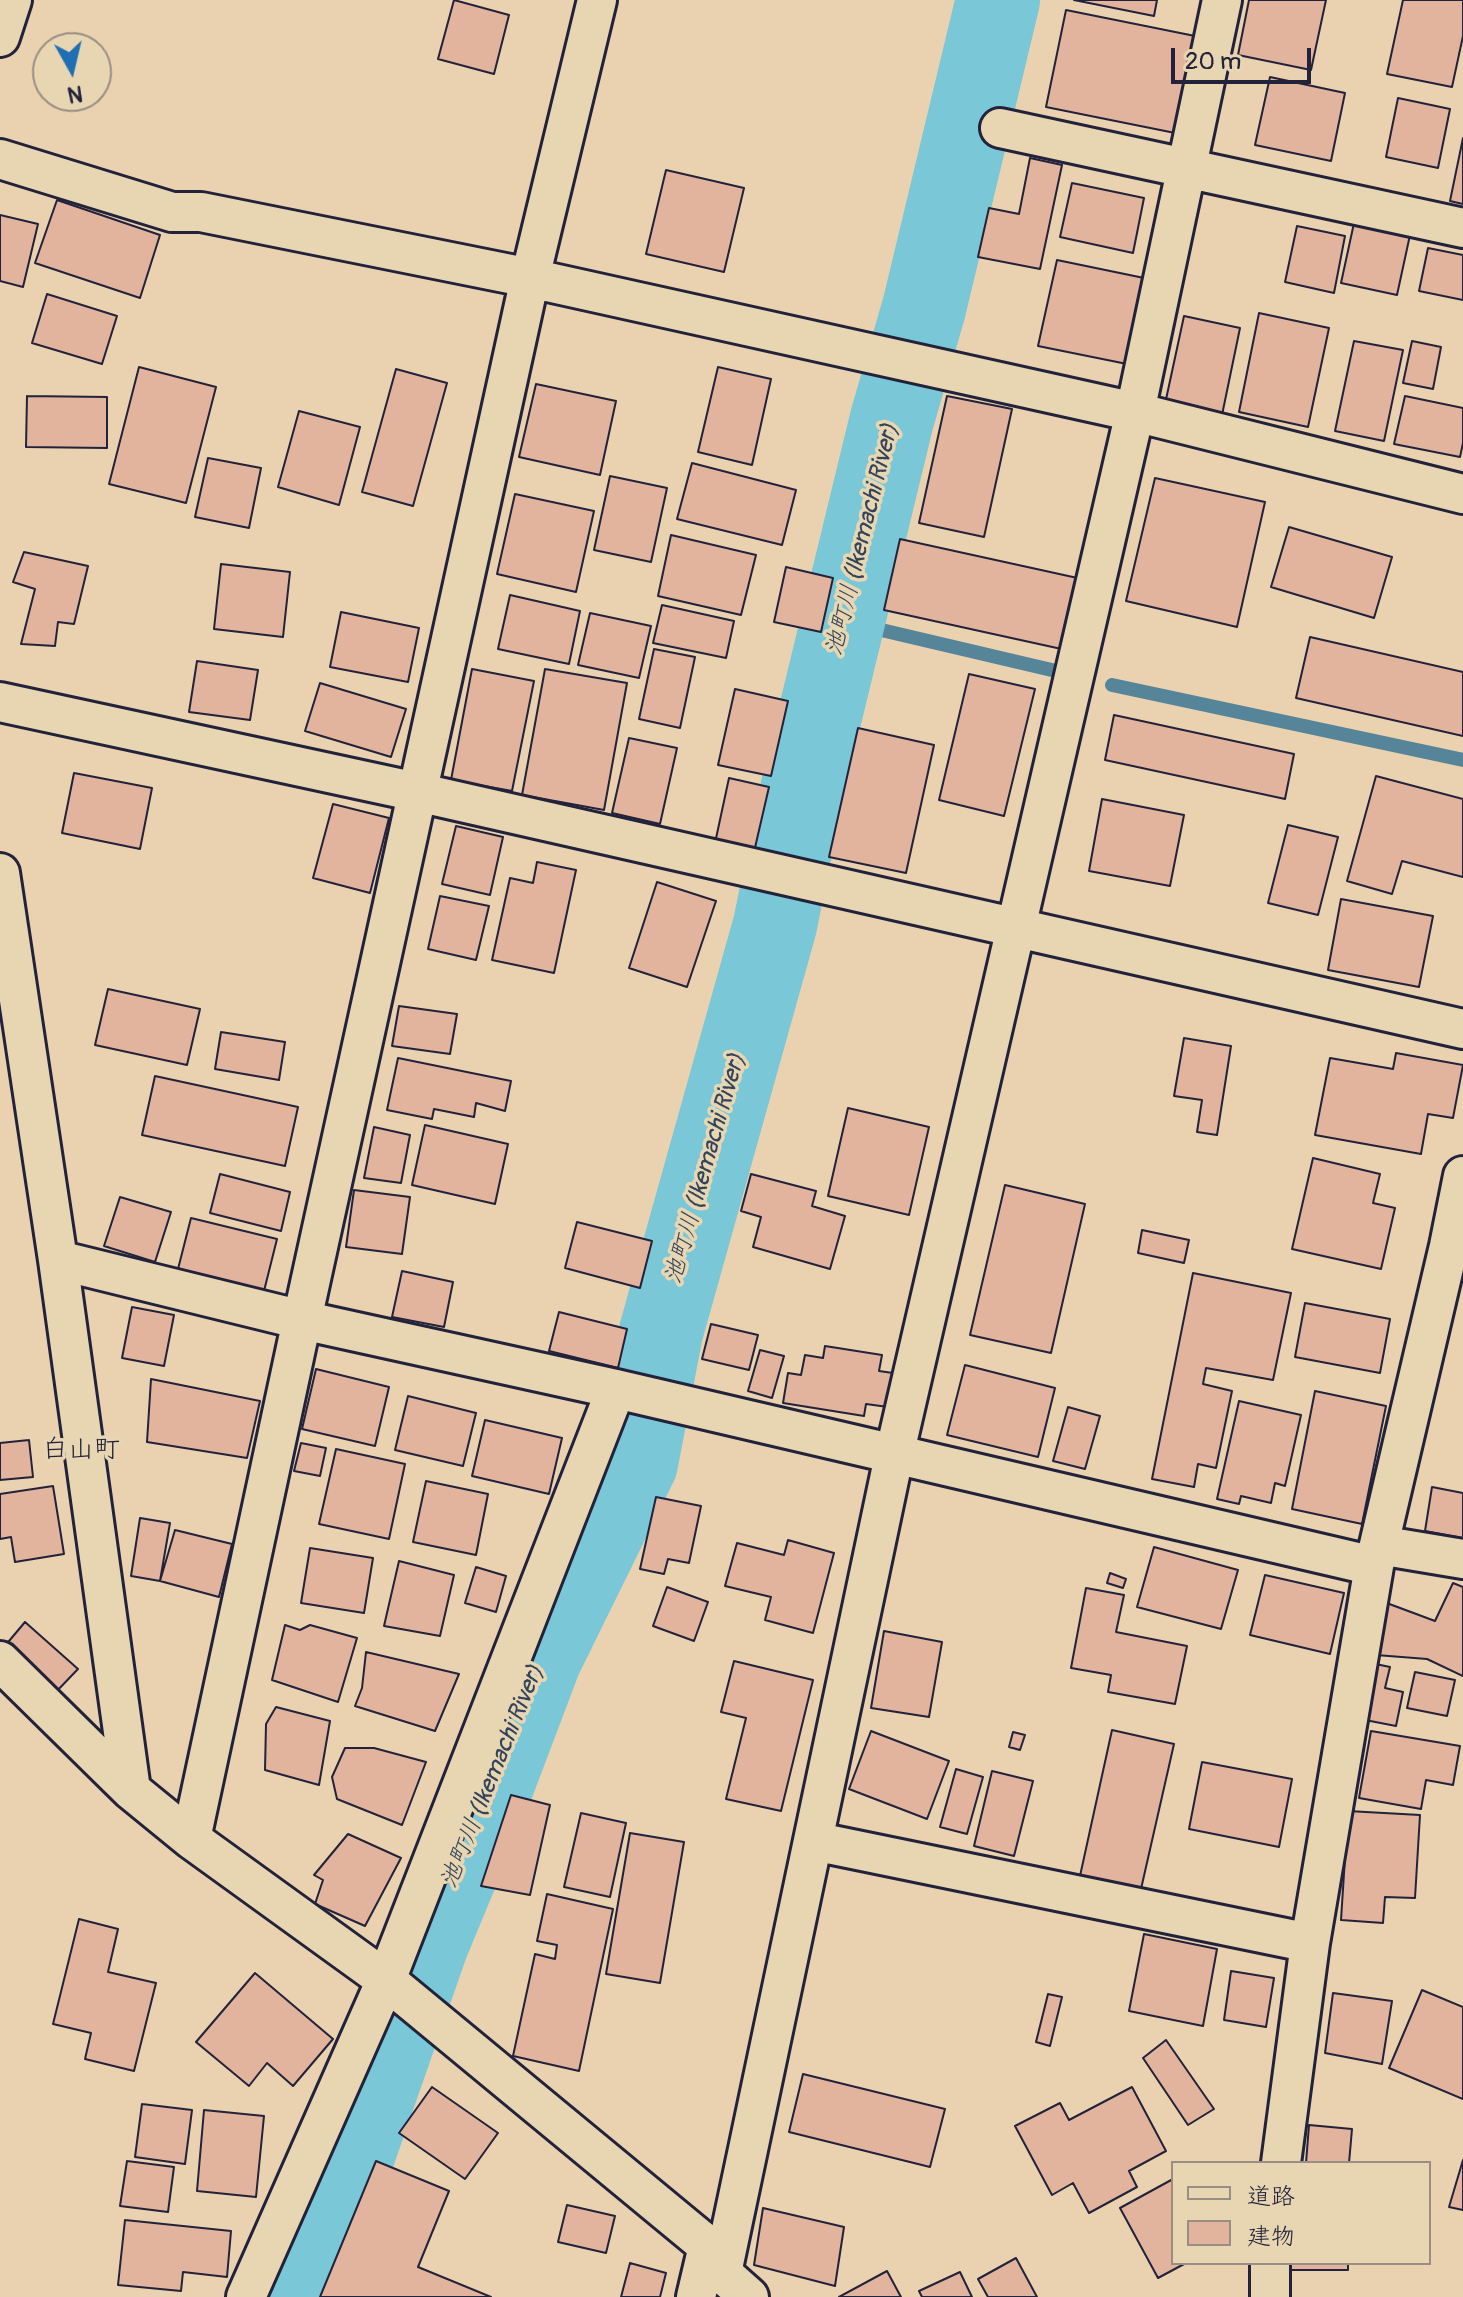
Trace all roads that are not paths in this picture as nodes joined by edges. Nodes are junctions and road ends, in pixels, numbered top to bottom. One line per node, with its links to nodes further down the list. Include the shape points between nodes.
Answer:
1 (12, 0): 4 (street)
2 (597, 0): 9 (street)
3 (1222, 0): 7 (street)
4 (0, 37)
5 (1000, 128): 7 (street)
6 (0, 159): 9 (street, via 172,212 201,212)
7 (1186, 170): 8 (street); 10 (street)
8 (1463, 228)
9 (530, 278): 10 (street); 13 (street)
10 (1135, 412): 11 (street); 15 (street)
11 (1463, 494)
12 (0, 702): 13 (street)
13 (417, 792): 15 (street); 20 (street)
14 (0, 873): 16 (street)
15 (1018, 928): 17 (street); 22 (street)
16 (8, 974): 19 (street)
17 (1463, 1029)
18 (1463, 1176): 23 (street)
19 (58, 1260): 20 (street); 26 (street)
20 (302, 1320): 21 (street); 27 (street)
21 (616, 1389): 22 (street); 30 (street)
22 (894, 1456): 23 (street); 28 (street)
23 (1377, 1556): 24 (street); 29 (street)
24 (1463, 1559)
25 (0, 1661): 26 (street)
26 (131, 1790): 27 (street)
27 (191, 1839): 30 (street)
28 (813, 1841): 29 (street); 33 (street)
29 (1310, 1943): 31 (street)
30 (386, 1980): 33 (street); 34 (street)
31 (1281, 2161)
32 (1270, 2265): 35 (street)
33 (719, 2278)
34 (246, 2297)
35 (1270, 2297)

